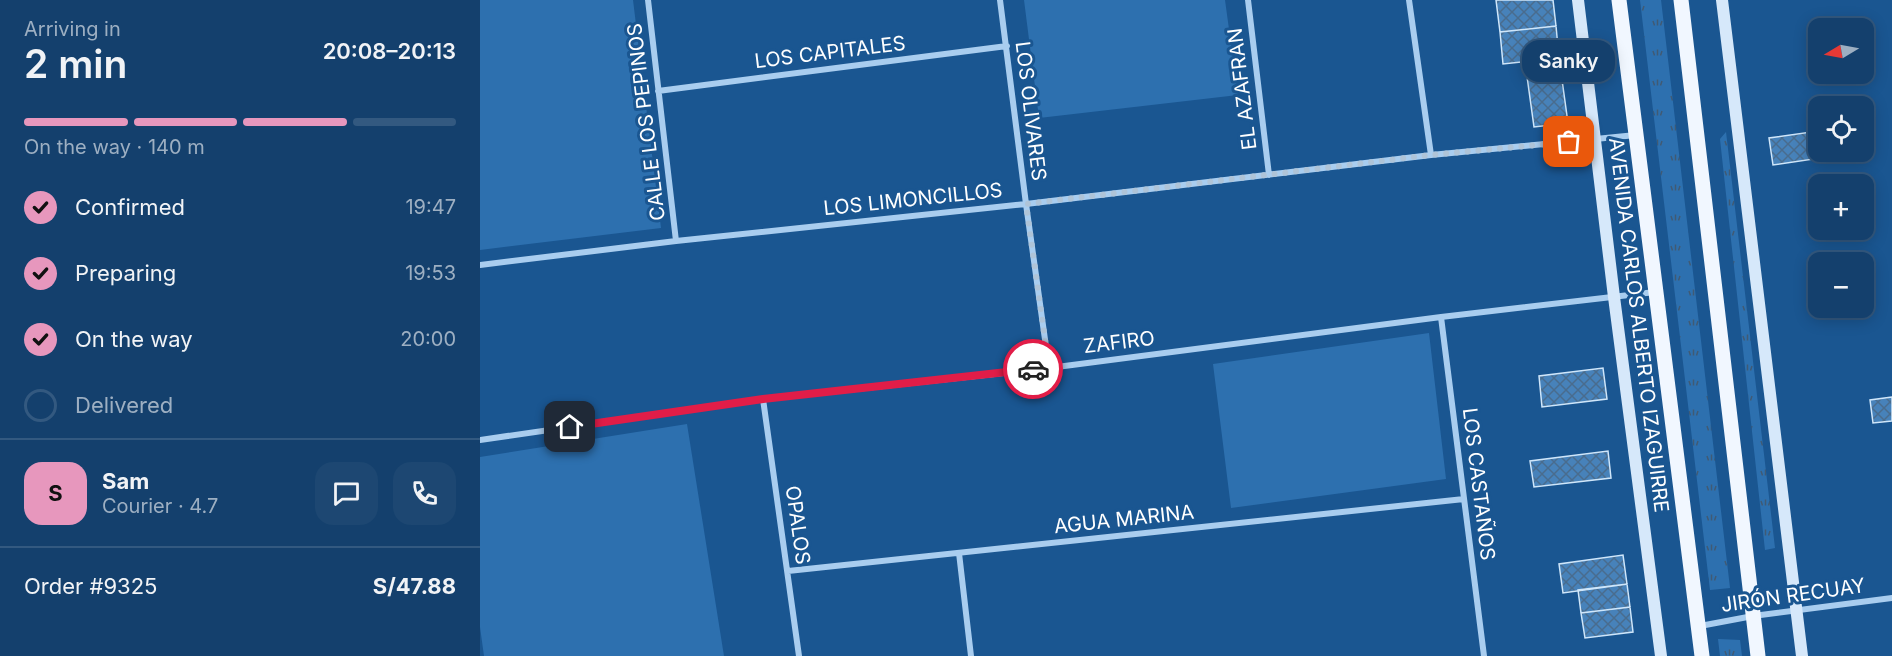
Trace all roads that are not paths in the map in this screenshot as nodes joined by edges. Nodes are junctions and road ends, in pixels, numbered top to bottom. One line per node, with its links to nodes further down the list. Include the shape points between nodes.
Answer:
1 (648, 0): 10 (street, CALLE LOS PEPINOS)
2 (1000, 0): 9 (street, LOS OLIVARES)
3 (1248, 0): 14 (street, EL AZAFRAN)
4 (1409, 0): 13 (street)
5 (1578, 0): 12 (street, AVENIDA CARLOS ALBERTO IZAGUIRRE)
6 (1619, 0): 11 (main road, AVENIDA CARLOS ALBERTO IZAGUIRRE)
7 (1681, 0): 29 (main road)
8 (1722, 0): 28 (street)
9 (1006, 46): 10 (street, LOS CAPITALES); 15 (street, LOS OLIVARES)
10 (658, 91): 16 (street, CALLE LOS PEPINOS)
11 (1636, 135): 12 (street, LOS LIMONCILLOS); 18 (main road, AVENIDA CARLOS ALBERTO IZAGUIRRE)
12 (1594, 140): 13 (street, LOS LIMONCILLOS); 19 (street, AVENIDA CARLOS ALBERTO IZAGUIRRE)
13 (1431, 155): 14 (street, LOS LIMONCILLOS)
14 (1269, 175): 15 (street, LOS LIMONCILLOS)
15 (1026, 204): 16 (street, LOS LIMONCILLOS); 21 (street, LOS OLIVARES)
16 (676, 241): 17 (street, LOS LIMONCILLOS)
17 (480, 265)
18 (1656, 292): 19 (street, ZAFIRO); 30 (main road, AVENIDA CARLOS ALBERTO IZAGUIRRE)
19 (1614, 297): 20 (street, ZAFIRO); 34 (street, AVENIDA CARLOS ALBERTO IZAGUIRRE)
20 (1441, 317): 21 (street, ZAFIRO); 24 (street, LOS CASTAÑOS)
21 (1049, 368): 22 (street, ZAFIRO)
22 (763, 399): 23 (street, ZAFIRO); 26 (street, OPALOS)
23 (480, 440)
24 (1464, 499): 25 (street, AGUA MARINA); 33 (street, LOS CASTAÑOS)
25 (959, 553): 26 (street, AGUA MARINA); 32 (street)
26 (788, 571): 31 (street, OPALOS)
27 (1892, 598): 28 (street, JIRÓN RECUAY)
28 (1797, 610): 29 (street, JIRÓN RECUAY); 37 (street)
29 (1754, 616): 30 (street, JIRÓN RECUAY); 36 (main road)
30 (1698, 626): 35 (main road, AVENIDA CARLOS ALBERTO IZAGUIRRE)
31 (799, 656)
32 (971, 656)
33 (1484, 656)
34 (1661, 656)
35 (1702, 656)
36 (1758, 656)
37 (1802, 656)

